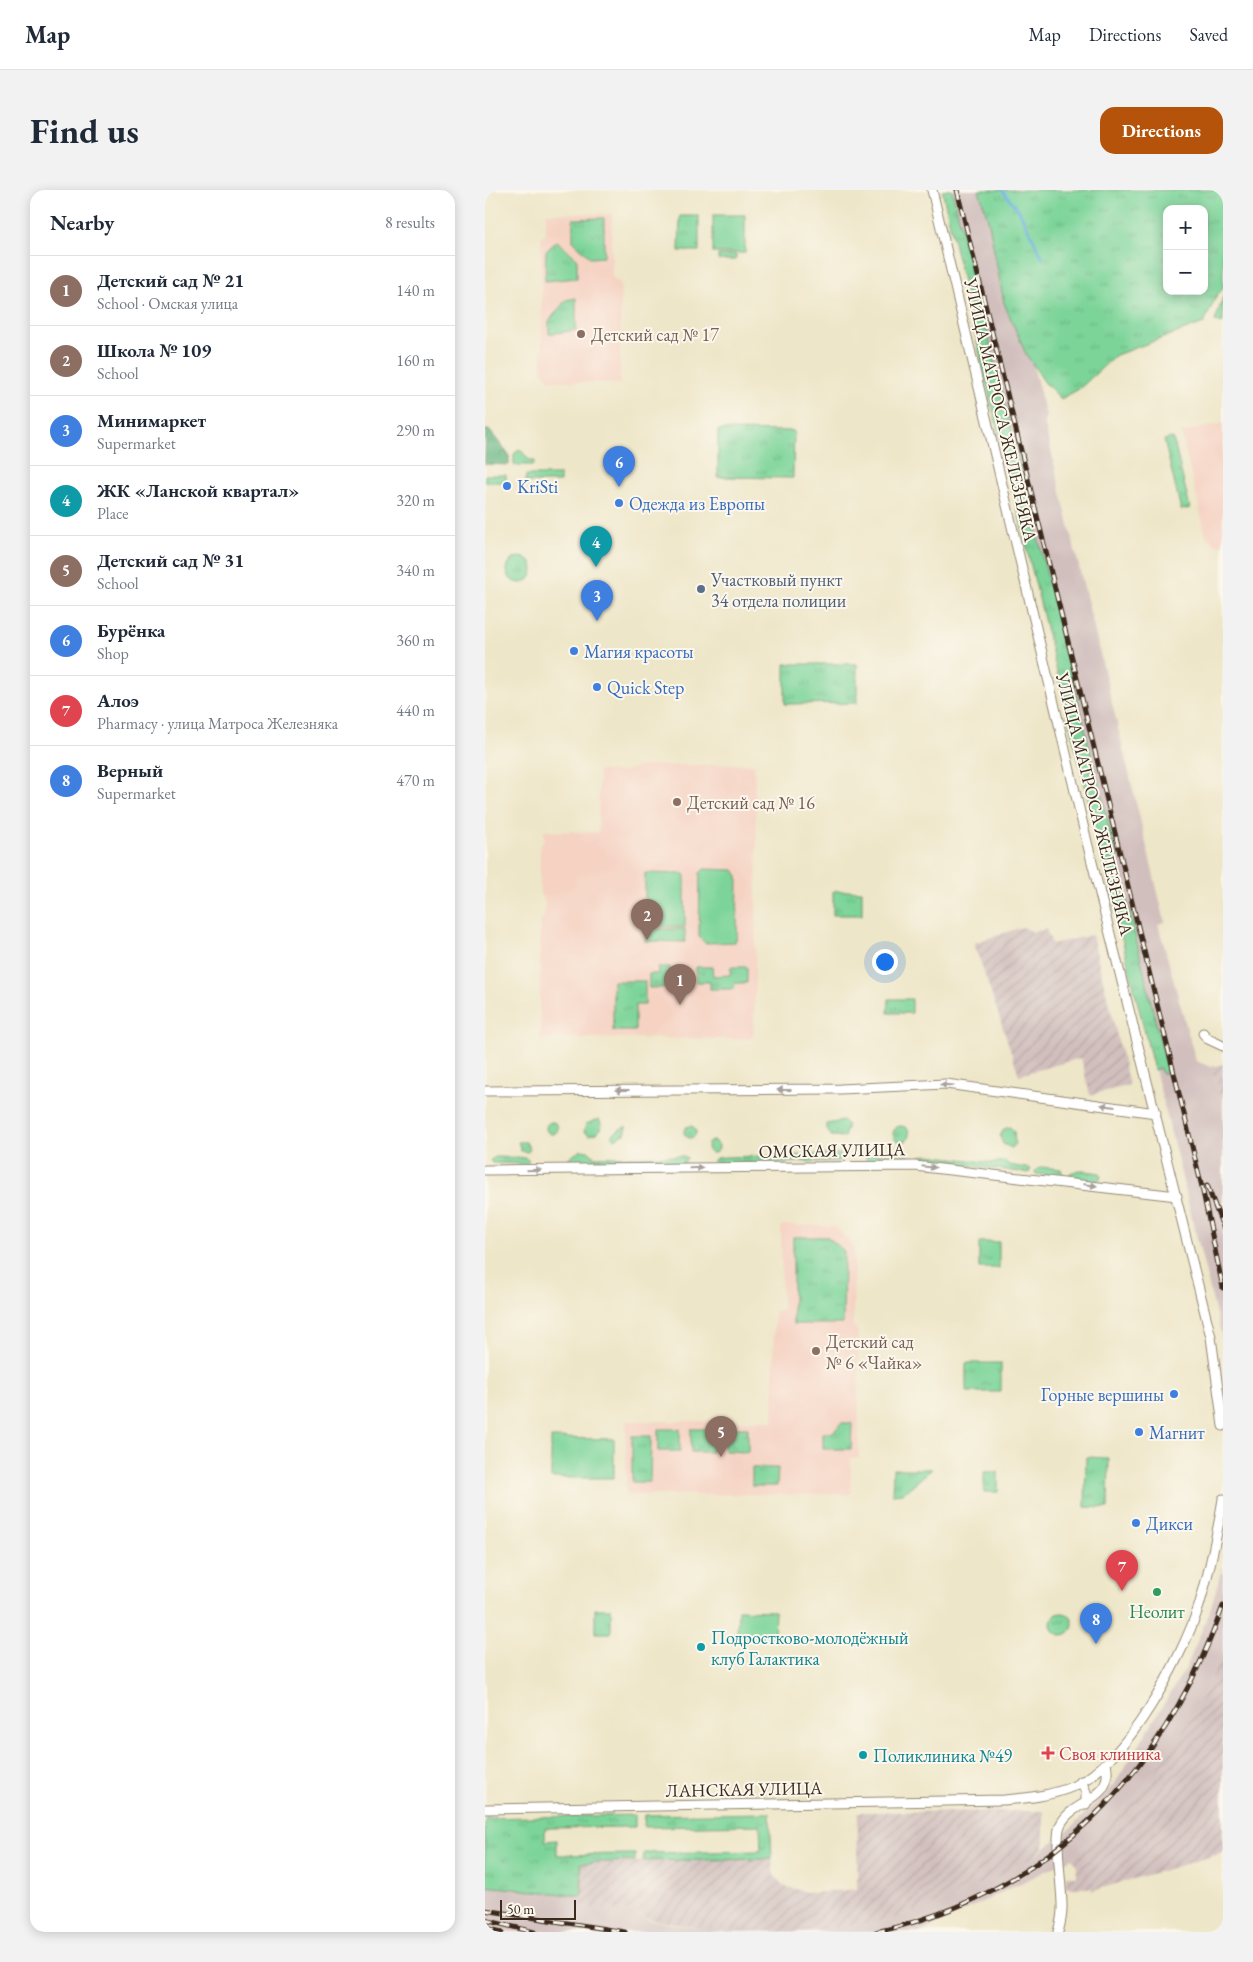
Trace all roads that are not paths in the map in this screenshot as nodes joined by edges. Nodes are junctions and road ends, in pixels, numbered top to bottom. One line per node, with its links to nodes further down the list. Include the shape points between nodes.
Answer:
1 (932, 190): 5 (street, УЛИЦА МАТРОСА ЖЕЛЕЗНЯКА, via 1087,842)
2 (1203, 1033): 3 (street)
3 (1223, 1046)
4 (485, 1091): 5 (street, one-way to 4, via 946,1084 840,1090)
5 (1156, 1113): 7 (street, УЛИЦА МАТРОСА ЖЕЛЕЗНЯКА)
6 (485, 1170): 7 (street, ОМСКАЯ УЛИЦА, one-way to 7, via 915,1166)
7 (1177, 1196): 8 (street, УЛИЦА МАТРОСА ЖЕЛЕЗНЯКА, via 1213,1350)
8 (1223, 1426)
9 (1223, 1499): 10 (street, via 1215,1548 1199,1607 1175,1663 1148,1709)
10 (1106, 1763): 11 (street); 12 (street, via 1107,1780 1102,1790)
11 (1081, 1781): 12 (street, via 1086,1792); 13 (street, ЛАНСКАЯ УЛИЦА, via 1042,1797 1004,1800)
12 (1086, 1804): 14 (street, via 1068,1814 1059,1827 1063,1912)
13 (485, 1810)
14 (1058, 1932)

